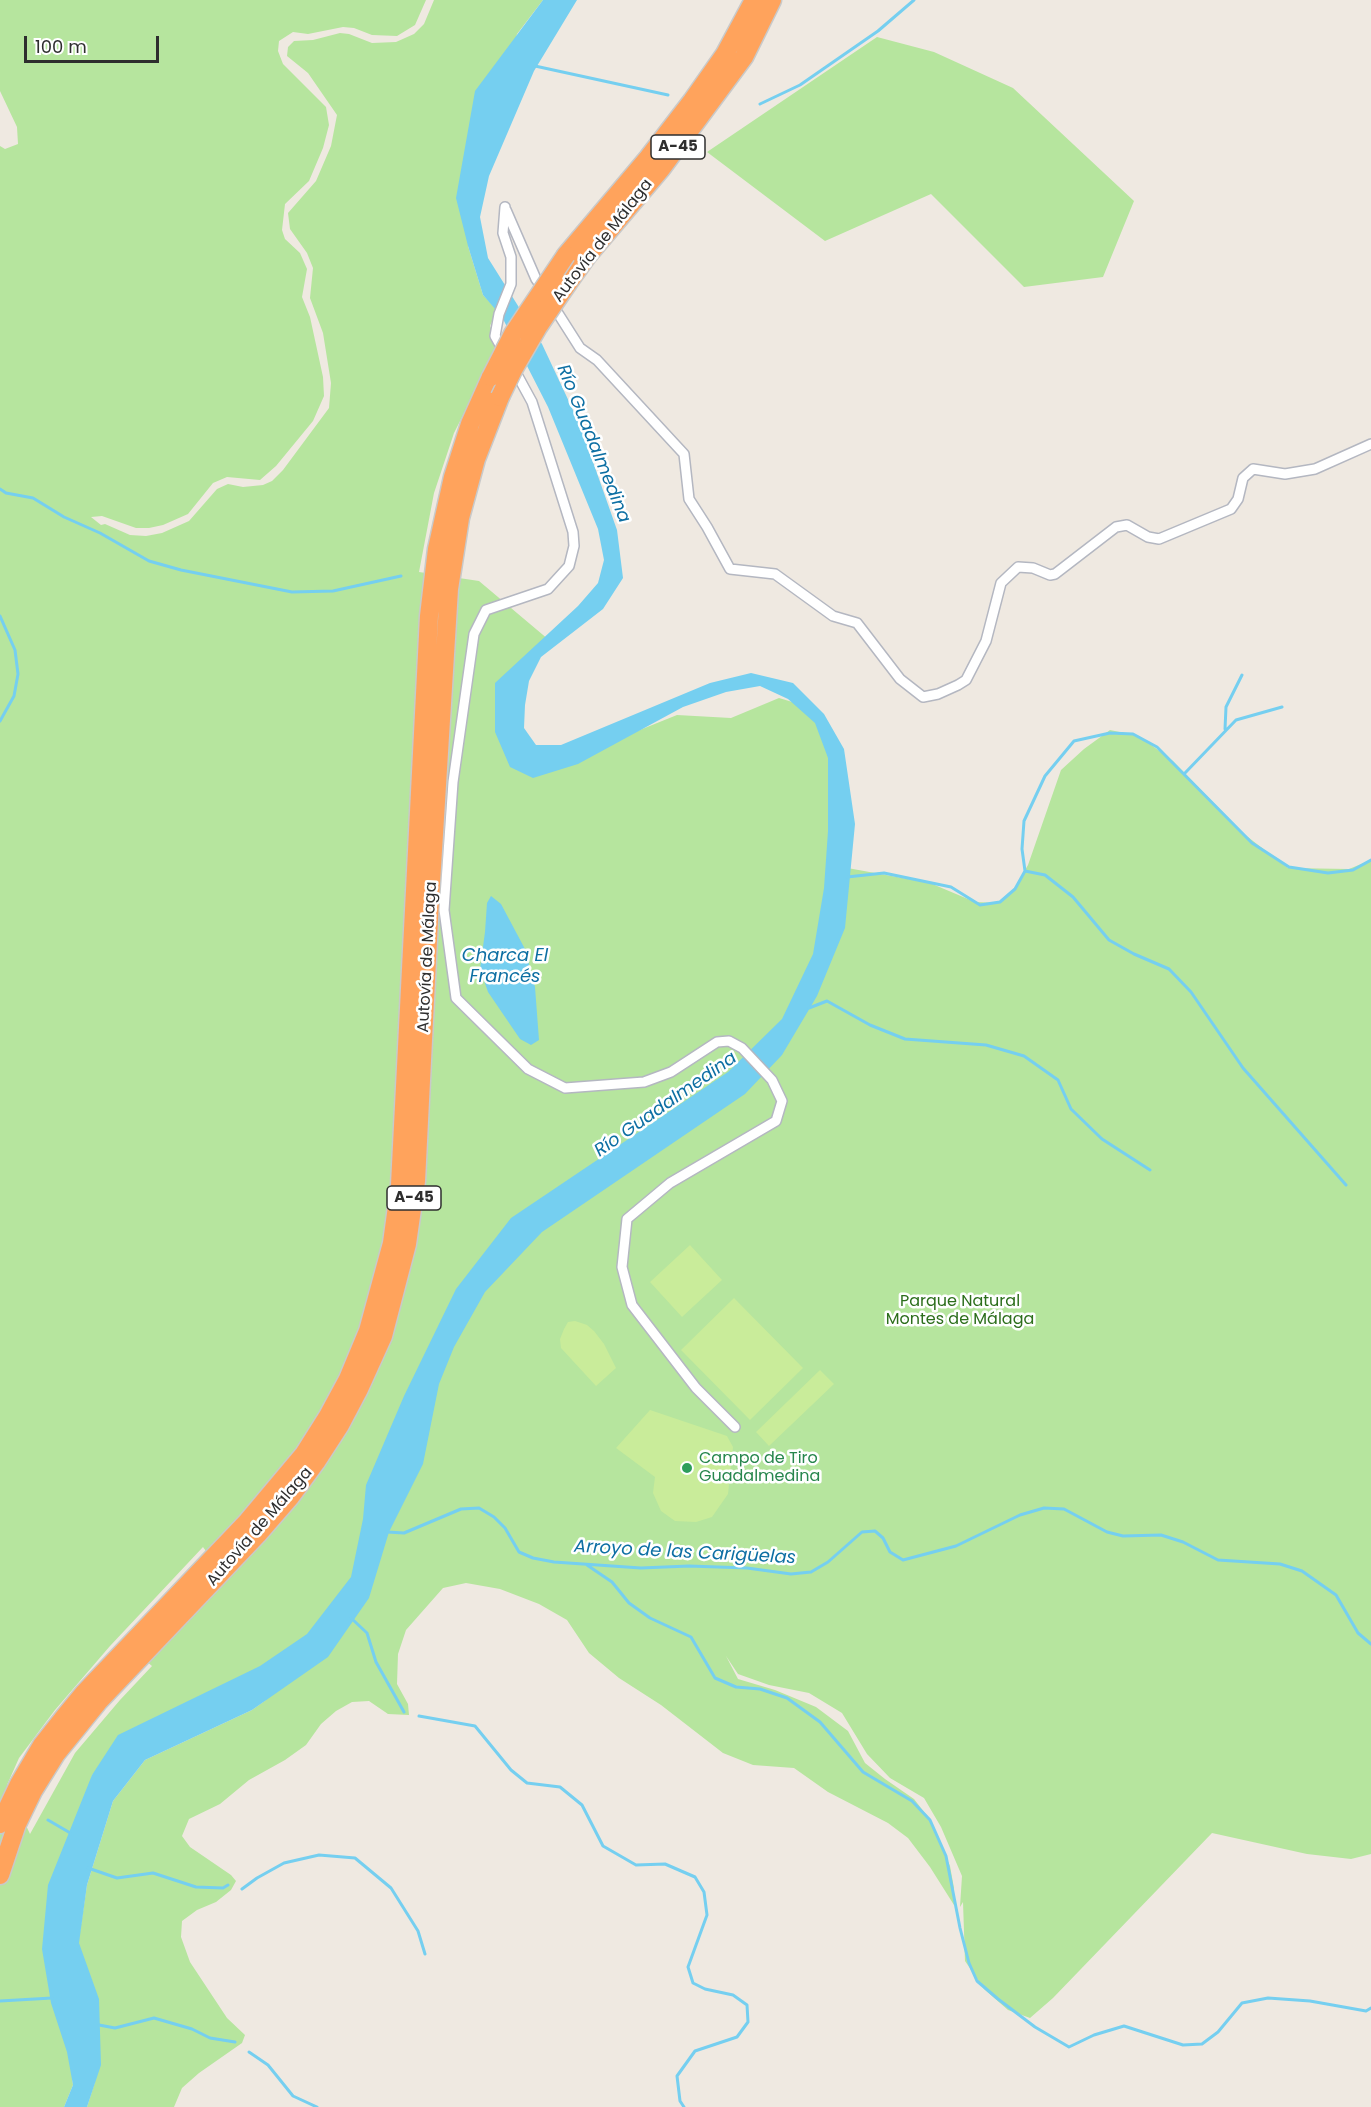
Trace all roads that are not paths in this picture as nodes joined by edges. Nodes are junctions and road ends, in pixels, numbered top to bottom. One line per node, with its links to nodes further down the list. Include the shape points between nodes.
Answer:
1 (754, 0): 5 (highway, Autovía de Málaga / A-45, bridge, via 725,54 692,101 566,255 513,334 470,424 453,477 437,549 429,616 400,1185 392,1243 368,1330 348,1379 304,1454 246,1523 64,1716 19,1784)
2 (772, 0): 6 (highway, Autovía de Málaga / A-45, bridge, via 744,57 661,169 588,255 538,327 513,370 473,469 460,518 449,589 416,1180 407,1244 383,1336 340,1425 291,1496 99,1701 56,1754 21,1816)
3 (1371, 444): 4 (street, via 1315,470 1285,474 1253,469 1243,478 1232,509 1159,539 1127,525 1116,527 1055,574 1018,567 1001,583 986,641 966,680 923,697 900,679 857,623 833,616 775,574 730,568 688,499 684,454 597,360 580,348 537,279 505,207 503,233 511,257 511,284 495,336 532,402 574,546 569,566 548,589 486,610 474,634 453,782 444,910 456,998 528,1070 565,1088 644,1082 671,1072 717,1042 729,1041 742,1048 772,1080 782,1101 776,1121 670,1183 627,1220 622,1267 632,1305 696,1388)
4 (735, 1427)
5 (0, 1824)
6 (0, 1875)

